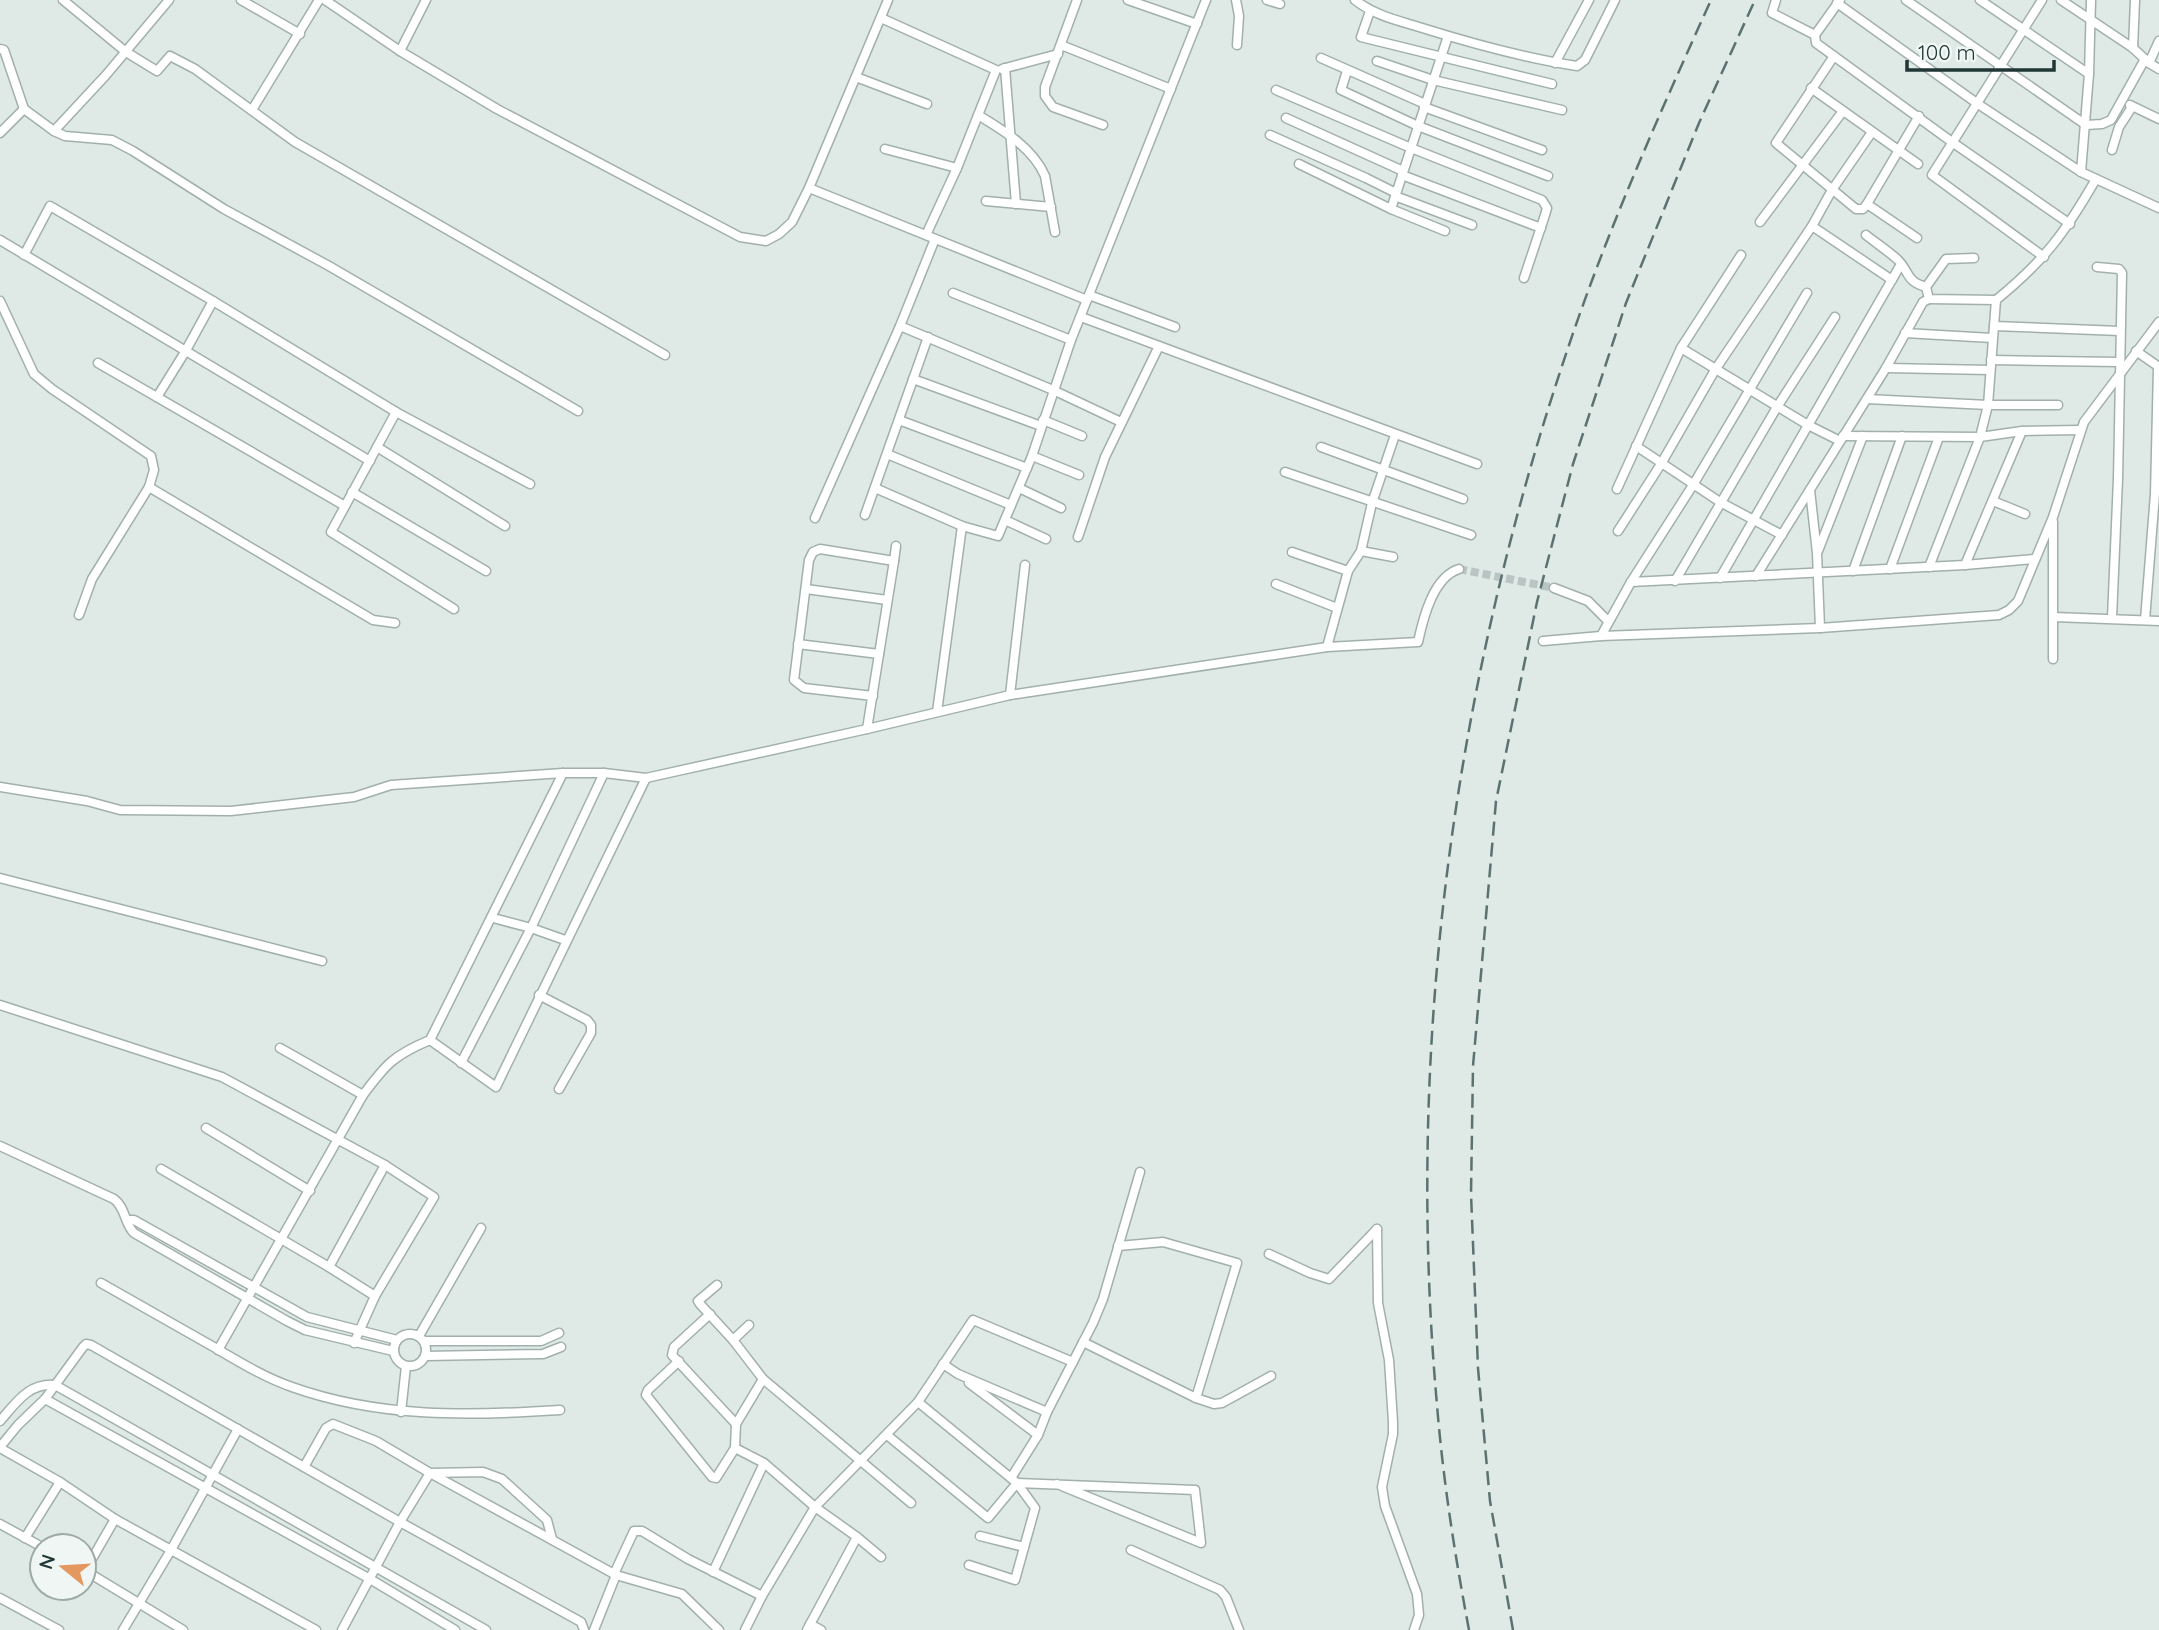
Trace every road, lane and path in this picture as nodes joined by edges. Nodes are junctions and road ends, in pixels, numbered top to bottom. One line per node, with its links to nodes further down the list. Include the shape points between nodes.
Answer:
1 (63, 0): 37 (street)
2 (169, 0): 37 (street)
3 (241, 0): 29 (street)
4 (322, 0): 29 (street); 38 (street)
5 (426, 0): 38 (street)
6 (888, 0): 25 (street)
7 (1077, 0): 36 (street)
8 (1128, 0): 27 (street)
9 (1206, 0): 27 (street)
10 (1236, 0): 33 (street)
11 (1268, 0): 23 (street)
12 (1355, 0): 24 (street)
13 (1589, 0): 44 (street)
14 (1615, 0): 44 (street, via 1585,60 1577,66)
15 (1776, 0): 30 (street, via 1772,13)
16 (1906, 0): 45 (street)
17 (1980, 0): 28 (street)
18 (2042, 0): 28 (street)
19 (2061, 0): 26 (street)
20 (2091, 0): 26 (street)
21 (2135, 0): 34 (street)
22 (1839, 2): 30 (street); 59 (street)
23 (1280, 4)
24 (1370, 11): 31 (street); 41 (street, via 1361,37)
25 (881, 18): 48 (street); 51 (street)
26 (2090, 21): 34 (street); 50 (street)
27 (1197, 24): 55 (street)
28 (2023, 31): 45 (street); 50 (street)
29 (300, 33): 63 (street)
30 (1815, 35): 39 (street, via 1816,43)
31 (1448, 36): 41 (street); 44 (street)
32 (2159, 41): 43 (street)
33 (1237, 45)
34 (2133, 48): 43 (street)
35 (0, 49): 62 (street)
36 (1059, 50): 46 (street); 55 (street); 70 (street, via 1045,87 1048,103)
37 (125, 51): 63 (street, via 157,71 170,56); 73 (street)
38 (400, 51): 92 (street, via 497,109 740,237 766,241 779,234 792,222)
39 (1834, 56): 54 (street); 67 (street)
40 (1321, 58): 49 (street)
41 (1440, 58): 52 (street); 53 (street)
42 (1377, 61): 52 (street)
43 (2147, 61): 47 (street); 57 (street)
44 (1556, 63)
45 (2002, 66): 59 (street); 71 (street)
46 (1005, 68): 48 (street); 77 (street)
47 (2159, 69)
48 (996, 70): 66 (street)
49 (1347, 71): 60 (street); 72 (street, via 1341,90)
50 (2090, 74): 71 (street)
51 (856, 77): 58 (street); 92 (street)
52 (1433, 80): 60 (street); 64 (street)
53 (1552, 84)
54 (1811, 88): 65 (street); 86 (street, via 1776,140 1777,146)
55 (1171, 89): 123 (street)
56 (1276, 90): 79 (street)
57 (2122, 100): 61 (street); 71 (street, via 2107,123)
58 (927, 104)
59 (1978, 104): 78 (street); 88 (street)
60 (1425, 105): 72 (street); 81 (street)
61 (2132, 107): 69 (street); 82 (street)
62 (24, 109): 73 (street); 75 (street)
63 (252, 110): 143 (street, via 295,142)
64 (1562, 110)
65 (1843, 111): 74 (street); 86 (street)
66 (978, 115): 77 (street); 87 (street)
67 (1919, 116): 78 (street); 83 (street)
68 (1286, 118): 89 (street)
69 (2159, 119)
70 (1103, 125)
71 (2086, 125): 88 (street)
72 (1418, 126): 79 (street); 90 (street)
73 (54, 131): 160 (street, via 112,140 133,151 224,209)
74 (1872, 132): 83 (street); 93 (street)
75 (0, 133)
76 (1270, 135): 94 (street)
77 (1012, 136): 96 (street); 98 (street, via 1041,167)
78 (1952, 142): 102 (street); 114 (street, via 1932,175)
79 (1411, 148): 89 (street); 105 (street, via 1542,200 1547,208)
80 (886, 149): 87 (street)
81 (1542, 150)
82 (2112, 150)
83 (1898, 151): 85 (street); 97 (street)
84 (1299, 164): 100 (street)
85 (1918, 164)
86 (1802, 165): 93 (street); 101 (street)
87 (957, 168): 109 (street)
88 (2081, 172): 91 (street)
89 (1403, 173): 94 (street); 105 (street)
90 (1548, 176)
91 (2096, 179): 99 (street); 102 (street)
92 (809, 188): 109 (street)
93 (1832, 190): 97 (street, via 1859,210); 104 (street)
94 (1395, 195): 100 (street); 103 (street)
95 (986, 201): 96 (street)
96 (1016, 204): 98 (street)
97 (1867, 204): 110 (street)
98 (1051, 207): 107 (street)
99 (2159, 208)
100 (1391, 209): 106 (street)
101 (1760, 222)
102 (2070, 224): 114 (street)
103 (1472, 225)
104 (1812, 226): 119 (street); 149 (street)
105 (1541, 228): 118 (street)
106 (1445, 231)
107 (1055, 232)
108 (1866, 235): 116 (street)
109 (930, 237): 123 (street); 131 (street)
110 (1917, 238)
111 (0, 240): 112 (street)
112 (24, 255): 127 (street, via 50,206); 142 (street)
113 (1741, 256): 140 (street)
114 (2044, 257): 125 (street)
115 (1974, 258): 120 (street, via 1947,259)
116 (1901, 264): 119 (street); 120 (street, via 1911,280)
117 (2097, 267): 134 (street, via 2122,271)
118 (1524, 278)
119 (1892, 280): 165 (street)
120 (1926, 287): 124 (street)
121 (953, 293): 138 (street)
122 (1807, 293): 154 (street)
123 (1088, 297): 128 (street); 133 (street)
124 (1929, 299): 125 (street); 135 (street)
125 (1996, 300): 132 (street)
126 (0, 301): 189 (street, via 34,374 151,456 154,470)
127 (213, 301): 142 (street); 161 (street)
128 (1081, 317): 138 (street); 139 (street)
129 (1835, 317): 159 (street)
130 (2159, 322): 141 (street)
131 (901, 326): 136 (street); 205 (street)
132 (1994, 326): 134 (street); 137 (street)
133 (1175, 327)
134 (2120, 331): 145 (street)
135 (1905, 333): 137 (street); 148 (street)
136 (928, 337): 152 (street); 153 (street)
137 (1992, 338): 144 (street)
138 (1071, 340): 153 (street)
139 (1159, 346): 163 (street); 168 (street)
140 (1681, 348): 149 (street); 176 (street)
141 (2136, 351): 147 (street); 151 (street)
142 (185, 352): 155 (street); 180 (street)
143 (665, 355)
144 (1991, 360): 145 (street); 150 (street)
145 (2119, 362): 151 (street)
146 (98, 363): 155 (street)
147 (2158, 367): 245 (street)
148 (1886, 368): 150 (street); 156 (street)
149 (1715, 370): 154 (street); 182 (street)
150 (1990, 370): 157 (street)
151 (2119, 373): 166 (street); 243 (street)
152 (913, 379): 162 (street); 164 (street)
153 (1053, 390): 163 (street); 164 (street)
154 (1749, 390): 159 (street); 188 (street)
155 (157, 397): 200 (street)
156 (1867, 399): 157 (street); 174 (street)
157 (1989, 405): 158 (street); 173 (street)
158 (2058, 405)
159 (1777, 407): 165 (street); 197 (street)
160 (578, 411)
161 (396, 412): 175 (street); 187 (street)
162 (899, 420): 178 (street); 183 (street)
163 (1121, 422): 213 (street)
164 (1042, 423): 169 (street); 179 (street)
165 (1808, 425): 174 (street); 207 (street)
166 (2080, 430): 167 (street); 204 (street)
167 (2022, 432): 173 (street); 196 (street)
168 (1395, 435): 181 (street); 184 (street)
169 (1082, 436)
170 (1863, 436): 171 (street); 174 (street); 218 (street)
171 (1902, 436): 172 (street); 229 (street)
172 (1938, 437): 173 (street); 226 (street)
173 (1980, 437): 224 (street)
174 (1842, 439): 193 (street)
175 (377, 446): 180 (street); 208 (street)
176 (1636, 446): 182 (street); 192 (street)
177 (1321, 447): 184 (street)
178 (887, 454): 190 (street); 199 (street)
179 (1032, 456): 183 (street); 186 (street)
180 (370, 461): 194 (street)
181 (1477, 464)
182 (1661, 464): 188 (street); 210 (street)
183 (1027, 468): 191 (street)
184 (1383, 470): 195 (street); 198 (street)
185 (1285, 472): 198 (street)
186 (1079, 475)
187 (530, 484)
188 (1693, 485): 197 (street); 234 (street)
189 (149, 487): 241 (street, via 92,579); 247 (street, via 373,620)
190 (875, 488): 203 (street); 209 (street)
191 (1018, 488): 199 (street); 201 (street)
192 (1617, 489)
193 (1810, 490): 212 (street); 218 (street)
194 (352, 492): 200 (street); 227 (street)
195 (1463, 499)
196 (1993, 501): 202 (street); 223 (street)
197 (1720, 502): 207 (street); 233 (street)
198 (1372, 503): 211 (street); 216 (street)
199 (1012, 505): 206 (street)
200 (345, 506): 239 (street, via 331,532)
201 (1061, 508)
202 (2025, 514)
203 (865, 515)
204 (2053, 517): 220 (street); 242 (street)
205 (815, 518)
206 (1005, 520): 209 (street, via 998,536); 214 (street)
207 (1754, 520): 212 (street); 232 (street)
208 (505, 526)
209 (962, 526): 257 (street)
210 (1618, 531)
211 (1471, 535)
212 (1782, 535): 231 (street)
213 (1078, 537)
214 (1046, 539)
215 (896, 546): 221 (street)
216 (1361, 551): 219 (street); 228 (street)
217 (1293, 552): 228 (street)
218 (1817, 553): 230 (street)
219 (1393, 557)
220 (2035, 559): 223 (street); 248 (street, via 2018,601 1999,615)
221 (894, 561): 237 (street, via 820,549 810,560); 238 (street)
222 (1025, 565): 255 (street)
223 (1965, 565): 224 (street)
224 (1929, 567): 226 (street)
225 (1459, 569): 252 (street, via 1442,582 1428,605 1419,642)
226 (1890, 569): 229 (street)
227 (486, 571)
228 (1349, 571): 240 (street)
229 (1853, 571): 230 (street)
230 (1818, 573): 231 (street); 248 (street)
231 (1756, 576): 232 (street)
232 (1720, 578): 233 (street)
233 (1675, 581): 234 (street)
234 (1631, 582): 244 (street)
235 (1276, 584): 240 (street)
236 (1554, 588): 244 (street, via 1588,601)
237 (806, 589): 238 (street); 251 (street)
238 (887, 600): 253 (street)
239 (454, 608)
240 (1337, 608): 252 (street)
241 (79, 615)
242 (2054, 617): 243 (street); 254 (street)
243 (2112, 618): 245 (street)
244 (1608, 621): 249 (street)
245 (2145, 621): 246 (street)
246 (2159, 621)
247 (395, 623)
248 (1820, 628): 249 (street)
249 (1601, 636): 250 (street)
250 (1543, 641)
251 (799, 644): 253 (street); 256 (street, via 794,680 798,685)
252 (1327, 647): 255 (street)
253 (879, 654): 256 (street)
254 (2053, 659)
255 (1010, 695): 257 (street)
256 (873, 696): 258 (street)
257 (937, 712): 258 (street)
258 (867, 729): 261 (street)
259 (604, 773): 260 (street); 261 (street); 265 (street)
260 (563, 774): 262 (street, via 391,785 354,797 231,811 120,810); 264 (street)
261 (646, 778): 266 (street)
262 (0, 787)
263 (0, 878): 267 (street)
264 (493, 918): 265 (street); 270 (street)
265 (531, 928): 266 (street); 272 (street)
266 (565, 940): 268 (street)
267 (322, 961)
268 (539, 995): 272 (street, via 496,1087); 273 (street, via 591,1025)
269 (0, 1005): 276 (street, via 222,1077)
270 (430, 1040): 272 (street); 274 (street, via 390,1061)
271 (280, 1048): 274 (street)
272 (461, 1063)
273 (559, 1089)
274 (363, 1095): 276 (street)
275 (206, 1128): 281 (street)
276 (338, 1140): 278 (street); 281 (street)
277 (0, 1146): 282 (street, via 114,1199)
278 (384, 1165): 287 (street); 291 (street, via 434,1196)
279 (161, 1169): 284 (street)
280 (1140, 1171): 285 (street)
281 (310, 1191): 284 (street)
282 (127, 1220): 290 (street); 292 (street, via 143,1238)
283 (481, 1228): 298 (street)
284 (281, 1238): 287 (street); 290 (street)
285 (1118, 1246): 300 (street, via 1103,1299); 314 (street, via 1163,1242 1237,1263)
286 (1269, 1255): 375 (street, via 1329,1279 1377,1228 1378,1303 1394,1422 1382,1488 1417,1594 1419,1615)
287 (329, 1267): 291 (street)
288 (101, 1283): 303 (street)
289 (717, 1285): 293 (street, via 698,1301)
290 (253, 1287): 292 (street); 295 (street, via 307,1317)
291 (375, 1296): 295 (street)
292 (247, 1297): 301 (street, via 305,1330); 303 (street)
293 (710, 1314): 299 (street); 306 (street, via 671,1351)
294 (749, 1325): 299 (street)
295 (358, 1331): 297 (street); 301 (street)
296 (559, 1333): 298 (street, via 541,1341)
297 (397, 1339): 298 (street, via 407,1334); 304 (street)
298 (421, 1339): 305 (street)
299 (733, 1340): 312 (street)
300 (1083, 1342): 307 (street); 314 (street)
301 (354, 1343): 304 (street)
302 (561, 1347): 305 (street, via 543,1354)
303 (218, 1350): 318 (street, via 293,1388)
304 (393, 1352): 309 (street)
305 (425, 1356): 309 (street, via 414,1366)
306 (680, 1361): 321 (street); 326 (street, via 648,1390 648,1399 712,1477 719,1475)
307 (1073, 1362): 308 (street, via 973,1320); 319 (street)
308 (943, 1364): 310 (street); 316 (street)
309 (406, 1366): 318 (street)
310 (958, 1374): 319 (street); 324 (street)
311 (1271, 1376): 314 (street, via 1222,1403)
312 (763, 1379): 321 (street); 327 (street)
313 (55, 1385): 315 (street); 320 (street, via 26,1392); 322 (street, via 83,1347 91,1345); 331 (street)
314 (1196, 1398)
315 (45, 1399): 325 (street); 335 (street)
316 (918, 1402): 323 (street); 332 (street)
317 (560, 1410): 318 (street, via 478,1415)
318 (401, 1412)
319 (1047, 1412): 324 (street)
320 (0, 1421)
321 (736, 1424): 326 (street)
322 (238, 1429): 329 (street); 331 (street)
323 (887, 1435): 327 (street); 332 (street, via 988,1518)
324 (1038, 1435): 332 (street)
325 (0, 1447): 333 (street)
326 (735, 1448): 328 (street)
327 (860, 1459): 336 (street); 337 (street)
328 (764, 1463): 337 (street); 353 (street)
329 (304, 1467): 330 (street, via 332,1423 376,1441); 339 (street)
330 (430, 1472): 339 (street); 344 (street); 344 (street, via 483,1472 502,1479 547,1520)
331 (212, 1475): 335 (street); 352 (street)
332 (1014, 1480): 334 (street); 347 (street, via 1035,1508)
333 (60, 1482): 338 (street); 343 (street)
334 (1057, 1485): 334 (street, via 1195,1490 1202,1543 1069,1489)
335 (205, 1490): 348 (street); 356 (street)
336 (911, 1503)
337 (815, 1507): 342 (street); 357 (street)
338 (114, 1519): 346 (street); 348 (street)
339 (400, 1522): 352 (street); 369 (street, via 580,1622)
340 (0, 1524): 343 (street)
341 (980, 1535): 347 (street)
342 (857, 1537): 350 (street); 361 (street)
343 (25, 1538): 345 (street)
344 (552, 1539): 354 (street)
345 (28, 1540)
346 (98, 1547)
347 (1024, 1548): 351 (street, via 1015,1580)
348 (171, 1550): 359 (street); 365 (street)
349 (1131, 1550): 374 (street, via 1216,1587 1226,1597)
350 (881, 1557)
351 (969, 1565)
352 (376, 1568): 356 (street); 368 (street)
353 (713, 1572): 354 (street, via 642,1531 634,1531); 357 (street)
354 (615, 1574): 370 (street); 371 (street, via 682,1594)
355 (98, 1579): 359 (street)
356 (370, 1579): 366 (street); 367 (street)
357 (762, 1596): 372 (street)
358 (0, 1598): 360 (street)
359 (138, 1605): 363 (street); 364 (street)
360 (45, 1626): 362 (street)
361 (808, 1627): 373 (street)
362 (60, 1630)
363 (123, 1630)
364 (183, 1630)
365 (316, 1630)
366 (342, 1630)
367 (455, 1630)
368 (486, 1630)
369 (584, 1630)
370 (594, 1630)
371 (719, 1630)
372 (745, 1630)
373 (821, 1630)
374 (1239, 1630)
375 (1414, 1630)

